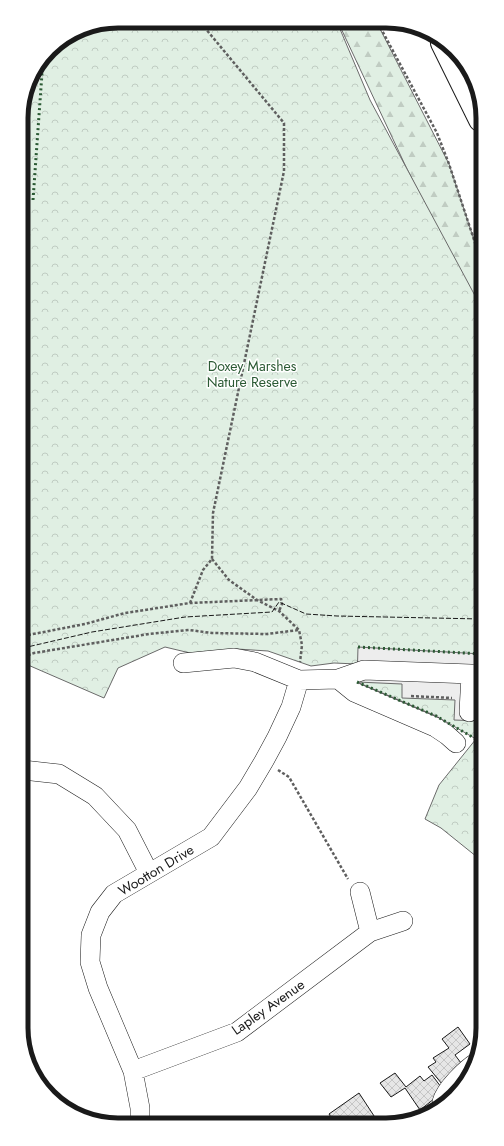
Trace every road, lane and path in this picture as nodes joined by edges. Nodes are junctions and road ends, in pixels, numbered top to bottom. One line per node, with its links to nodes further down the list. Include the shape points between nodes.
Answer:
1 (205, 28): 6 (path, via 284,123 284,171 213,513)
2 (381, 28): 5 (path, via 437,133 450,164)
3 (446, 51): 4 (highway)
4 (475, 111)
5 (476, 245)
6 (212, 559): 7 (path, via 229,580); 8 (path, via 202,570)
7 (257, 600): 8 (path); 9 (path); 9 (path, via 281,599)
8 (190, 603): 11 (path, via 125,613)
9 (280, 611): 10 (path)
10 (299, 630): 12 (path, via 267,634 189,630 149,634); 15 (path, via 302,645)
11 (28, 635)
12 (28, 655)
13 (183, 664): 15 (street, via 234,658 255,662)
14 (338, 679): 15 (street); 17 (street, via 364,670 471,674); 18 (street, via 354,692 435,727)
15 (299, 680): 19 (street, Wootton Drive, via 291,707)
16 (404, 696): 17 (path)
17 (463, 705)
18 (456, 743)
19 (264, 761): 21 (street, Wootton Drive, via 248,788 211,837); 22 (path, via 289,777 348,879)
20 (28, 771): 21 (street, via 59,774 96,796 127,830)
21 (149, 873): 25 (street, Wootton Drive, via 114,894 100,912 91,935 90,962 98,988)
22 (360, 892): 24 (street)
23 (403, 921): 24 (street, Lapley Avenue)
24 (370, 932): 25 (street, Lapley Avenue, via 237,1032)
25 (133, 1071): 28 (street, Wootton Drive)
26 (464, 1073): 27 (street)
27 (444, 1097)
28 (140, 1118)

